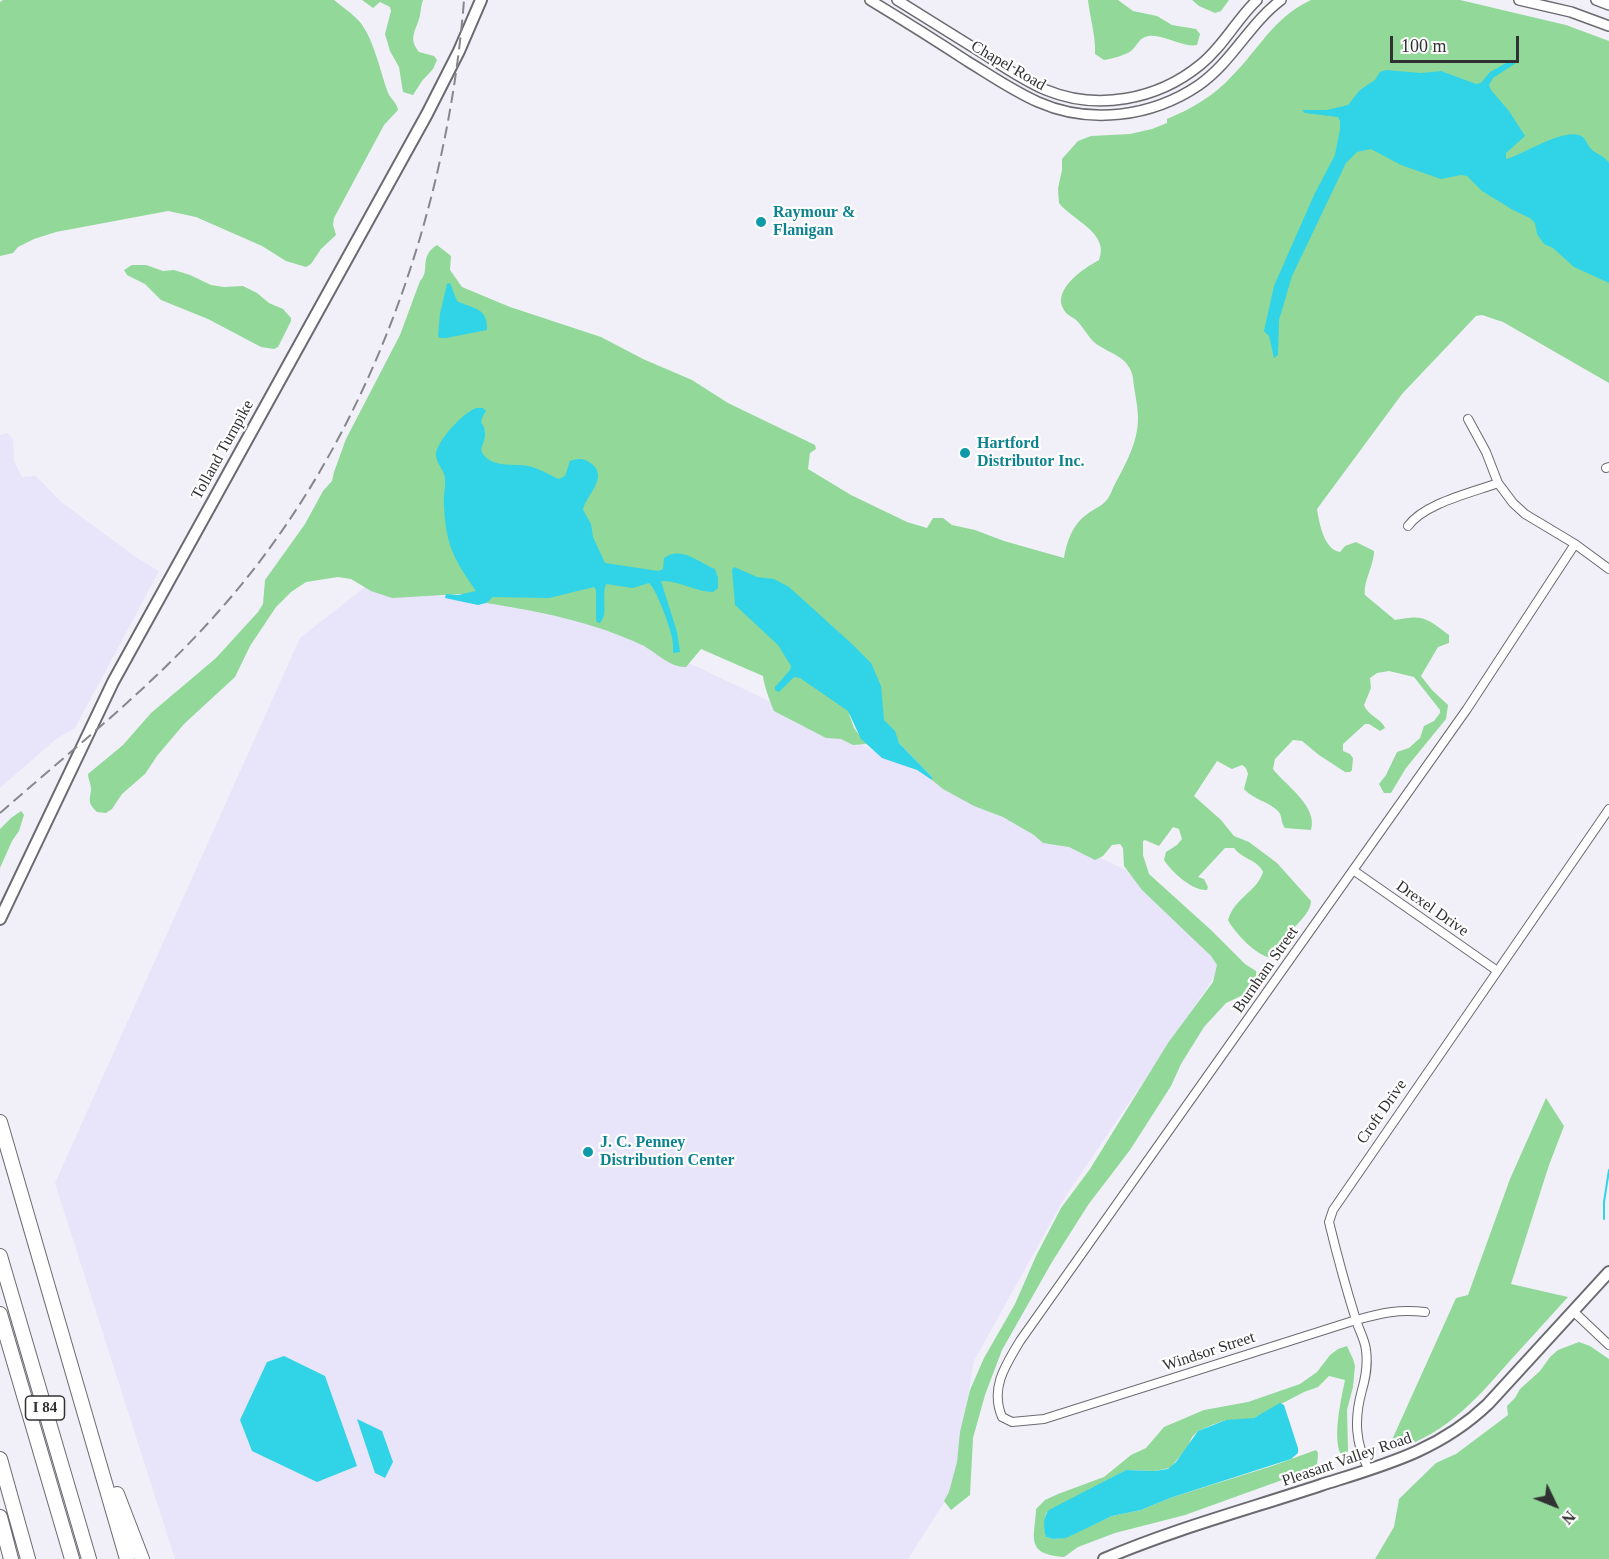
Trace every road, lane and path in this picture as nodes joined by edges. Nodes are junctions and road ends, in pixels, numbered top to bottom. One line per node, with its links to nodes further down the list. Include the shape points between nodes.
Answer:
1 (481, 0): 21 (main road, Tolland Turnpike, via 432,103 113,682)
2 (870, 0): 11 (street, Chapel Road)
3 (897, 0): 9 (street, Chapel Road)
4 (1257, 0): 12 (street, Chapel Road, via 1207,59 1154,92 1122,99 1088,100 1055,93)
5 (1281, 0): 13 (street, Chapel Road, via 1258,20 1209,77 1157,106 1120,115 1087,114 1054,108)
6 (1519, 0): 10 (street)
7 (1596, 0): 8 (street)
8 (1609, 4)
9 (929, 20): 11 (street); 12 (street, Chapel Road)
10 (1609, 26)
11 (921, 32): 13 (street, Chapel Road)
12 (1024, 79): 13 (street)
13 (1016, 91)
14 (1468, 418): 15 (street)
15 (1498, 483): 16 (street, via 1425,510); 17 (street, via 1525,514)
16 (1408, 526)
17 (1575, 544): 18 (street); 20 (street, Burnham Street, via 1467,709)
18 (1609, 569)
19 (1609, 809): 22 (street, Croft Drive)
20 (1353, 870): 22 (street, Drexel Drive); 32 (street, Burnham Street, via 1020,1341 1001,1374 997,1393)
21 (0, 919)
22 (1496, 970): 29 (street, Croft Drive, via 1333,1209 1329,1222)
23 (0, 1122): 31 (highway)
24 (0, 1257): 43 (highway, I 84)
25 (1609, 1272): 26 (main road, Pleasant Valley Road)
26 (1573, 1311): 30 (street); 35 (main road, Pleasant Valley Road, via 1467,1423 1418,1452)
27 (1425, 1312): 29 (street, Windsor Street, via 1391,1311)
28 (0, 1314): 33 (highway)
29 (1356, 1320): 32 (street, Windsor Street, via 1044,1419 1012,1422); 35 (street, Croft Drive, via 1368,1363 1356,1418 1356,1437)
30 (1609, 1345)
31 (81, 1399): 44 (highway); 45 (highway)
32 (1002, 1417)
33 (38, 1443): 41 (highway); 42 (highway)
34 (0, 1459): 36 (highway)
35 (1369, 1470): 46 (main road, Pleasant Valley Road)
36 (14, 1509): 39 (highway); 40 (highway)
37 (0, 1517): 38 (highway)
38 (11, 1559)
39 (28, 1559)
40 (34, 1559)
41 (62, 1559)
42 (72, 1559)
43 (89, 1559)
44 (127, 1559)
45 (142, 1559)
46 (1104, 1559)

